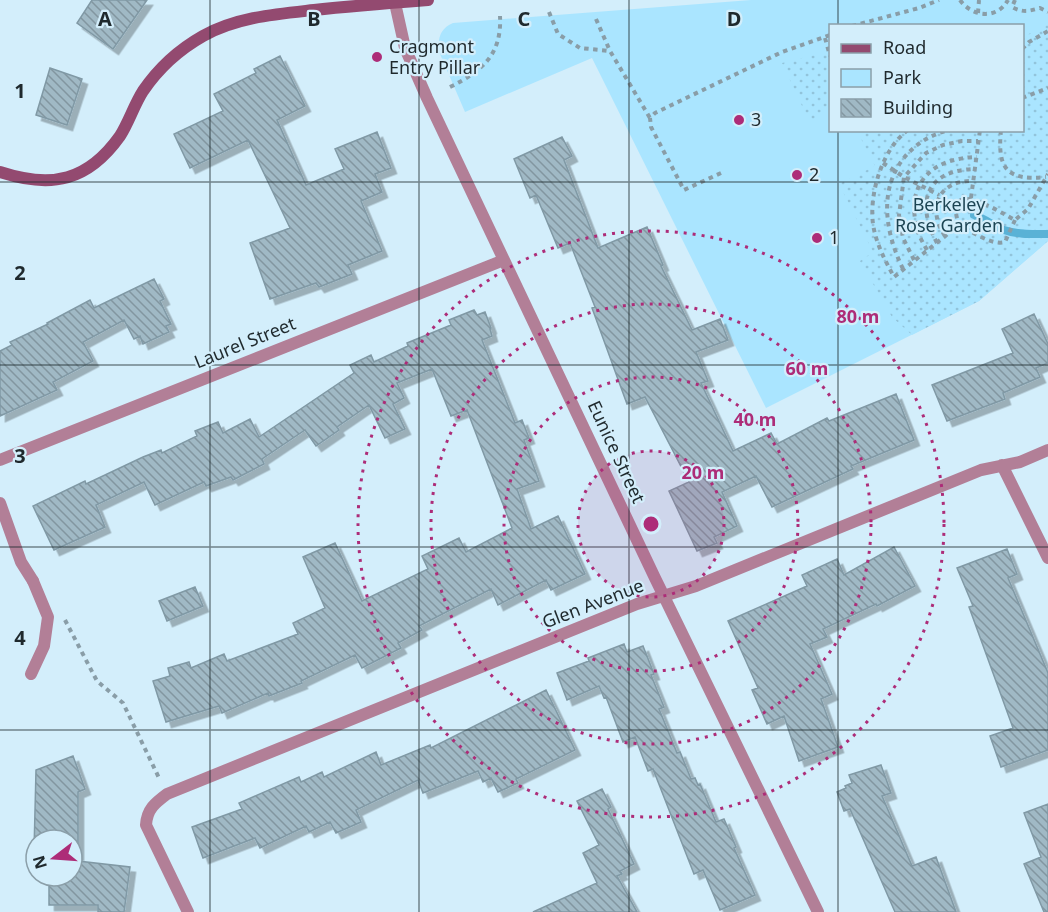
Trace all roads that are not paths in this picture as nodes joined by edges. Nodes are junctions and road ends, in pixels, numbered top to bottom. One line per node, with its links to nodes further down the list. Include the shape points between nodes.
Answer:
1 (428, 0): 2 (street)
2 (394, 3): 3 (street, via 267,15 204,35 175,55 144,91 120,135 94,166 55,180 20,178); 4 (street, Eunice Street, via 405,48)
3 (0, 172)
4 (504, 260): 6 (street, Laurel Street); 10 (street, Eunice Street)
5 (1048, 450): 7 (street, Glen Avenue)
6 (0, 460)
7 (1002, 465): 9 (street); 10 (street, Glen Avenue, via 981,470)
8 (0, 503): 11 (street, via 21,562 48,617 44,646)
9 (1048, 558)
10 (665, 597): 12 (street, Glen Avenue, via 637,604 167,794 154,804 146,825); 13 (street, Eunice Street)
11 (31, 674)
12 (188, 912)
13 (818, 912)

